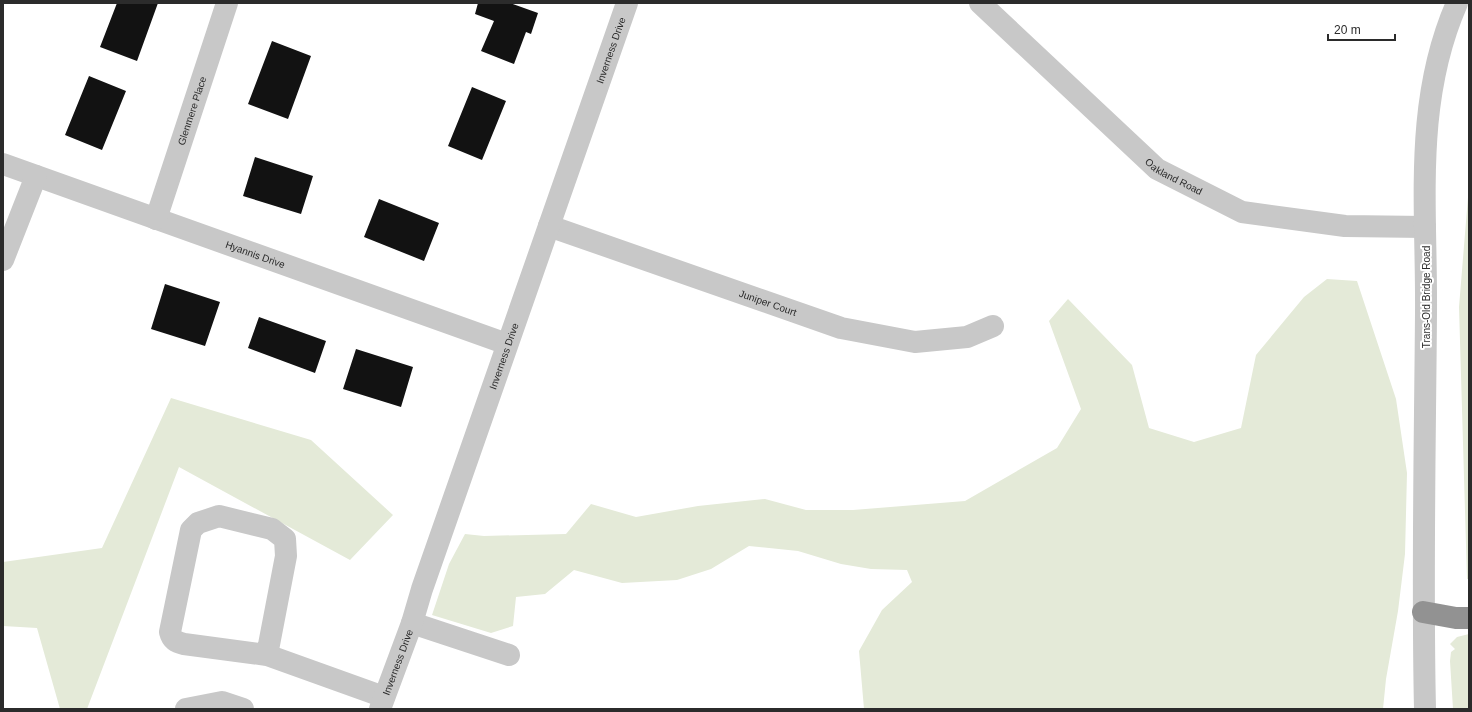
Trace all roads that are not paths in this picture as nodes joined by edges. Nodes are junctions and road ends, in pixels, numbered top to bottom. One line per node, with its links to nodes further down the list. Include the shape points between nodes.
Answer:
1 (227, 3): 7 (street, Glenmere Place)
2 (627, 3): 8 (street, Inverness Drive)
3 (980, 3): 9 (street, Oakland Road, via 1157,169 1242,212 1345,226)
4 (1457, 3): 9 (street, Trans-Old Bridge Road, via 1440,50 1430,97)
5 (3, 164): 6 (street, Hyannis Drive)
6 (36, 176): 7 (street, Hyannis Drive); 10 (street)
7 (156, 219): 12 (street, Hyannis Drive)
8 (549, 226): 11 (street, Juniper Court, via 842,328 915,342 967,337); 12 (street, Inverness Drive)
9 (1425, 227): 13 (street, Trans-Old Bridge Road)
10 (3, 260)
11 (993, 326)
12 (507, 344): 15 (street, Inverness Drive)
13 (1423, 604): 14 (highway, via 1456,618); 21 (street, Trans-Old Bridge Road)
14 (1469, 618)
15 (412, 623): 17 (street); 18 (street, Inverness Drive)
16 (267, 655): 16 (street, via 184,644 172,637 170,632 191,530 198,523 219,516 272,528 285,539 286,556); 18 (street)
17 (509, 655)
18 (382, 703)
19 (186, 709): 20 (street, via 222,702)
20 (243, 709)
21 (1425, 709)

